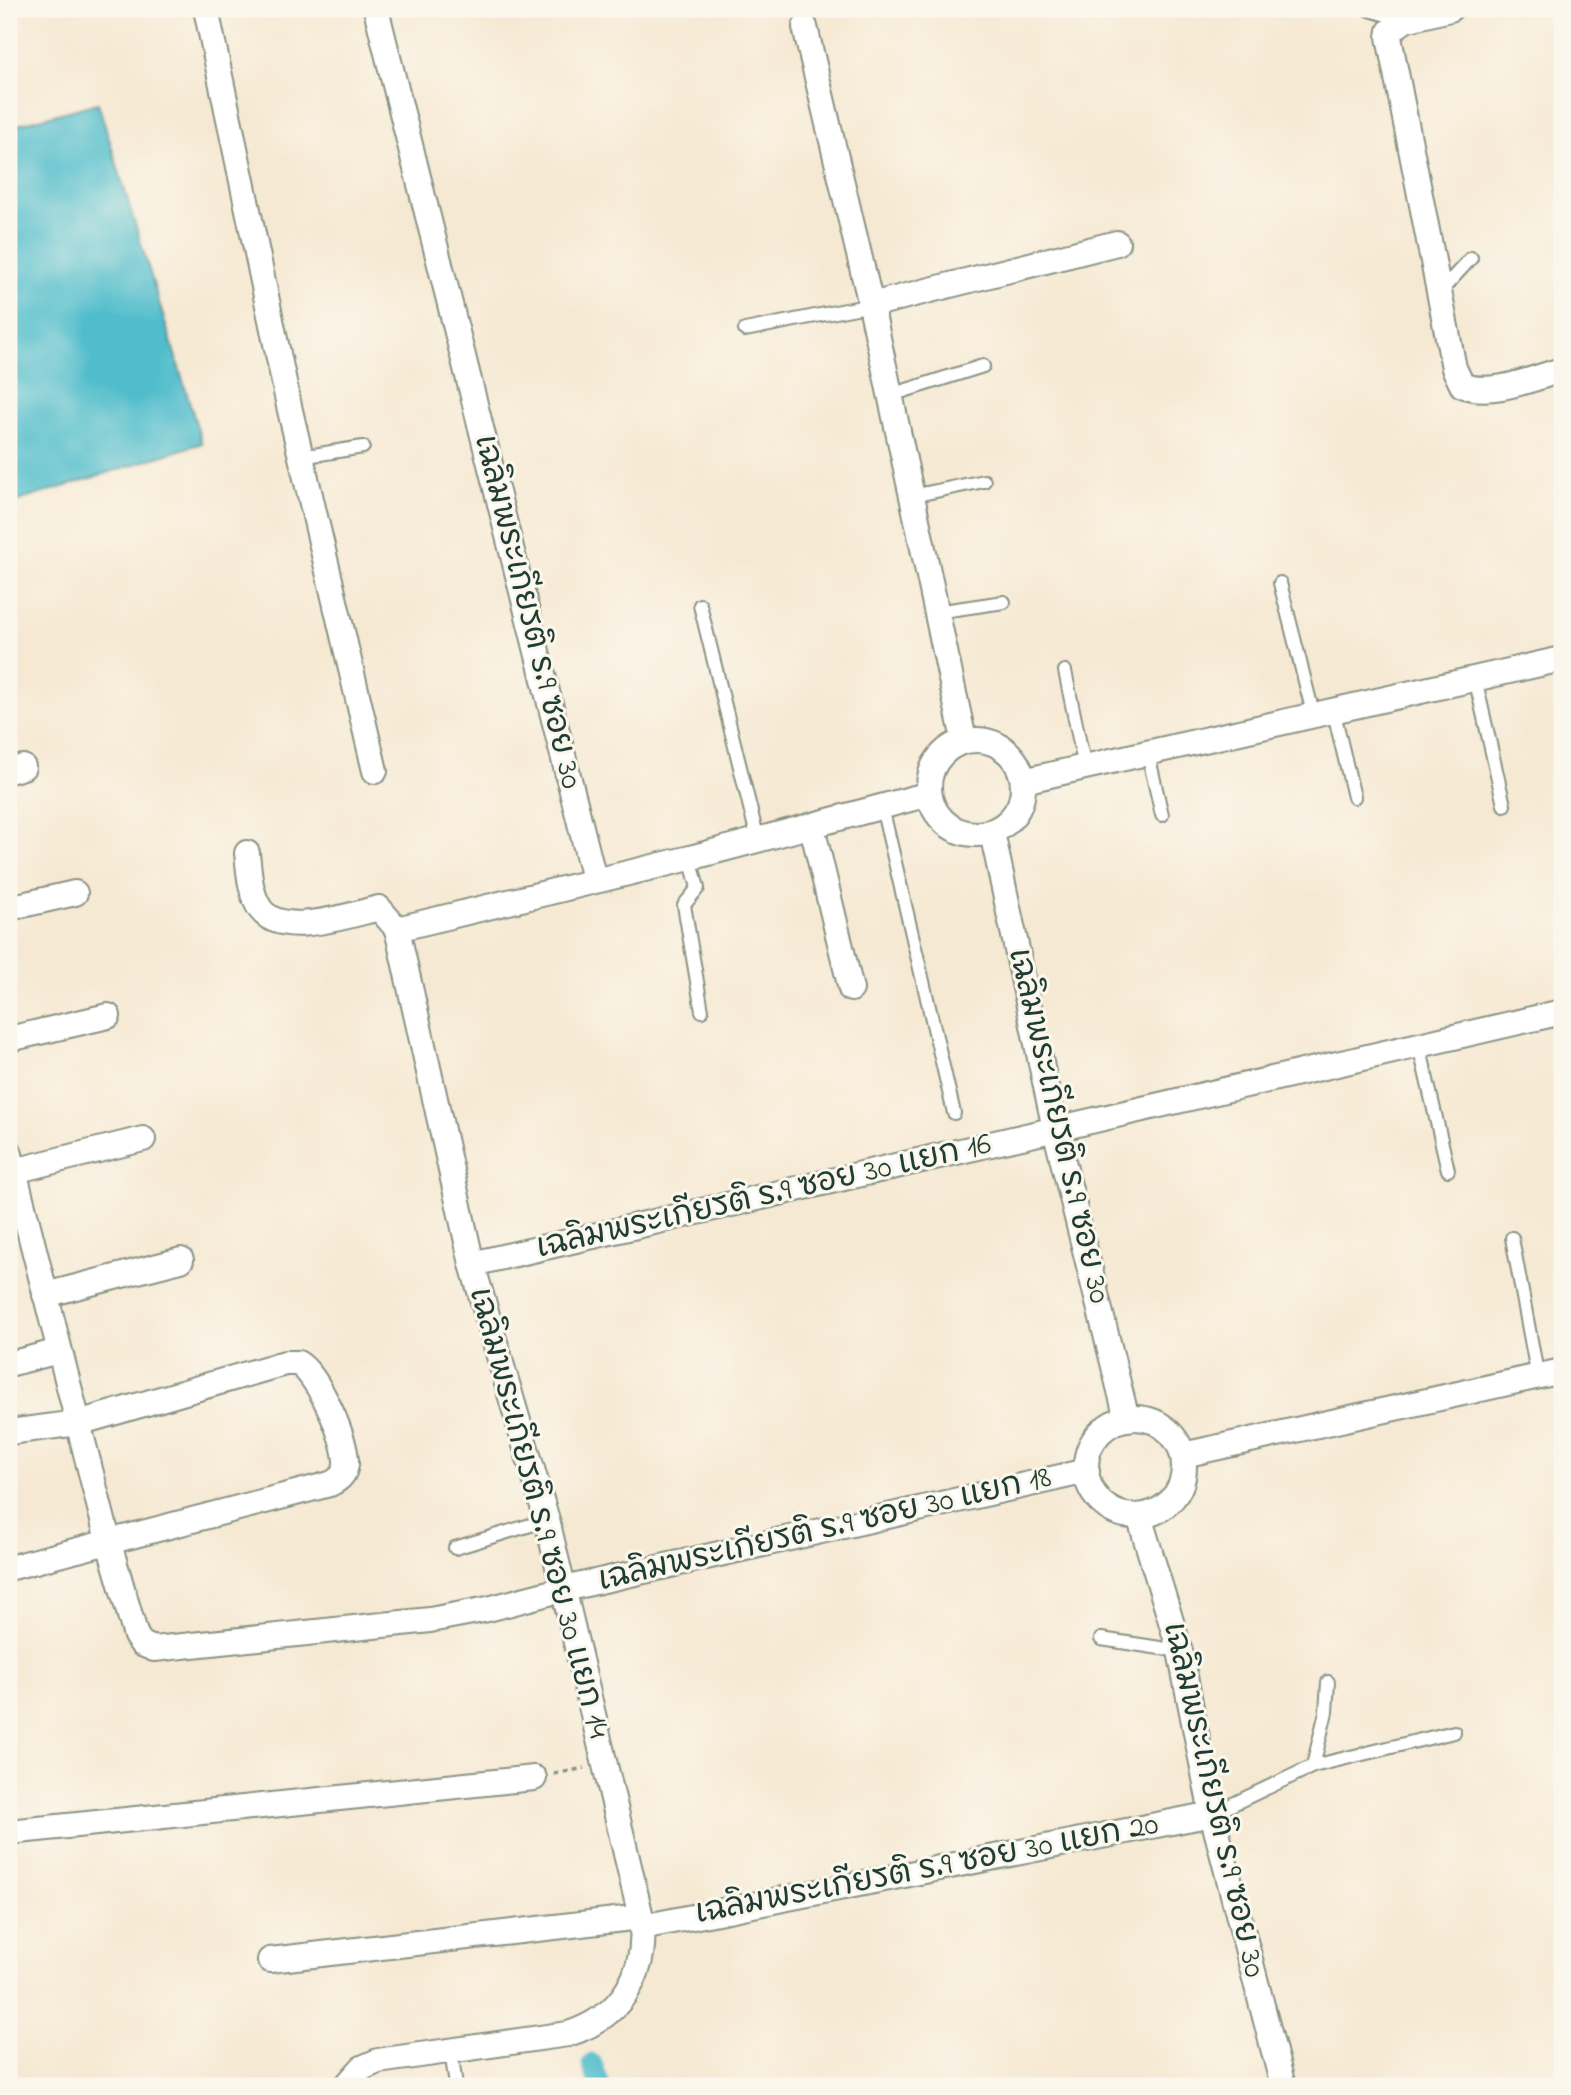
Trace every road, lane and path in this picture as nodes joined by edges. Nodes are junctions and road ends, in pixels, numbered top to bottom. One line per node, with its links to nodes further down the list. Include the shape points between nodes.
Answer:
1 (206, 9): 16 (street)
2 (376, 9): 42 (street, เฉลิมพระเกียรติ ร.9 ซอย 30)
3 (1367, 9): 5 (lane)
4 (1450, 9): 5 (street)
5 (1405, 20): 9 (street, via 1389,37)
6 (805, 27): 10 (street)
7 (1117, 243): 10 (street)
8 (1471, 258): 9 (lane)
9 (1439, 293): 13 (street, via 1454,368 1462,385 1492,388)
10 (871, 305): 11 (lane); 14 (street)
11 (745, 330)
12 (983, 366): 14 (lane)
13 (1562, 370)
14 (891, 395): 18 (street)
15 (363, 447): 16 (lane)
16 (301, 457): 30 (street)
17 (984, 481): 18 (lane)
18 (912, 496): 22 (street)
19 (1280, 583): 26 (lane)
20 (1004, 602): 22 (lane)
21 (700, 605): 39 (lane)
22 (936, 612): 27 (street)
23 (1562, 659): 25 (street)
24 (1065, 671): 29 (lane)
25 (1475, 678): 26 (street); 34 (lane)
26 (1324, 715): 28 (street); 33 (lane)
27 (964, 740): 31 (street, via 996,744 1009,753); 32 (street, via 936,761)
28 (1148, 754): 29 (street); 36 (lane)
29 (1085, 768): 31 (street)
30 (376, 771)
31 (1023, 781): 38 (street, via 1017,812)
32 (929, 794): 35 (street); 38 (street, via 941,819 952,828 979,835)
33 (1354, 797)
34 (1504, 805)
35 (882, 807): 37 (street); 52 (lane)
36 (1162, 815)
37 (812, 827): 39 (street); 46 (street)
38 (992, 832): 53 (street, เฉลิมพระเกียรติ ร.9 ซอย 30)
39 (758, 840): 41 (street)
40 (247, 853): 45 (street, via 259,908 271,919 284,925 317,922 379,908)
41 (690, 858): 42 (street); 47 (lane, via 698,888 684,905)
42 (594, 879): 45 (street)
43 (75, 893): 44 (street)
44 (9, 908)
45 (397, 929): 59 (street, เฉลิมพระเกียรติ ร.9 ซอย 30 แยก 14)
46 (851, 989)
47 (702, 1011)
48 (1562, 1012): 51 (street, เฉลิมพระเกียรติ ร.9 ซอย 30 แยก 16)
49 (108, 1016): 50 (street)
50 (9, 1040)
51 (1419, 1045): 53 (street, เฉลิมพระเกียรติ ร.9 ซอย 30 แยก 16); 56 (lane)
52 (954, 1113)
53 (1055, 1129): 59 (street, เฉลิมพระเกียรติ ร.9 ซอย 30 แยก 16); 65 (street, เฉลิมพระเกียรติ ร.9 ซอย 30)
54 (143, 1139): 55 (street)
55 (11, 1161): 60 (street, เฉลิมพระเกียรติ ร.9 ซอย 30 แยก 18)
56 (1448, 1170)
57 (1512, 1238): 64 (lane)
58 (181, 1260): 60 (street)
59 (472, 1264): 71 (street, เฉลิมพระเกียรติ ร.9 ซอย 30 แยก 14)
60 (45, 1295): 61 (street, เฉลิมพระเกียรติ ร.9 ซอย 30 แยก 18)
61 (59, 1351): 62 (street); 66 (street, เฉลิมพระเกียรติ ร.9 ซอย 30 แยก 18)
62 (9, 1364)
63 (1562, 1371): 64 (street)
64 (1538, 1378): 68 (street)
65 (1127, 1419): 68 (street, via 1155,1423 1177,1441); 69 (street, via 1102,1432 1087,1457)
66 (78, 1423): 67 (street); 72 (street, เฉลิมพระเกียรติ ร.9 ซอย 30 แยก 18); 72 (street, via 298,1363 317,1381 345,1453 342,1476 330,1484)
67 (9, 1433)
68 (1183, 1455): 70 (street, via 1181,1486 1173,1499 1161,1509)
69 (1087, 1471): 70 (street, via 1101,1502 1114,1512); 75 (street, เฉลิมพระเกียรติ ร.9 ซอย 30 แยก 18)
70 (1139, 1516): 77 (street, เฉลิมพระเกียรติ ร.9 ซอย 30)
71 (547, 1520): 73 (lane); 75 (street, เฉลิมพระเกียรติ ร.9 ซอย 30 แยก 14)
72 (108, 1540): 74 (street); 75 (street, เฉลิมพระเกียรติ ร.9 ซอย 30 แยก 18, via 136,1636 154,1649 430,1620)
73 (456, 1548)
74 (9, 1568)
75 (564, 1589): 80 (street, เฉลิมพระเกียรติ ร.9 ซอย 30 แยก 14)
76 (1101, 1639): 77 (lane)
77 (1180, 1651): 83 (street, เฉลิมพระเกียรติ ร.9 ซอย 30)
78 (1328, 1682): 81 (lane)
79 (1454, 1732): 81 (lane)
80 (604, 1765): 82 (path); 85 (street, เฉลิมพระเกียรติ ร.9 ซอย 30 แยก 14)
81 (1313, 1766): 83 (lane)
82 (534, 1778): 84 (street)
83 (1212, 1814): 85 (street, เฉลิมพระเกียรติ ร.9 ซอย 30 แยก 20); 90 (street, เฉลิมพระเกียรติ ร.9 ซอย 30)
84 (9, 1832)
85 (641, 1922): 86 (street, เฉลิมพระเกียรติ ร.9 ซอย 30 แยก 20); 87 (street, เฉลิมพระเกียรติ ร.9 ซอย 30 แยก 14, via 640,1968 608,2013 588,2028)
86 (270, 1961)
87 (451, 2050): 88 (street, เฉลิมพระเกียรติ ร.9 ซอย 30 แยก 14, via 378,2061 362,2068); 89 (lane)
88 (346, 2086)
89 (456, 2086)
90 (1283, 2086)

